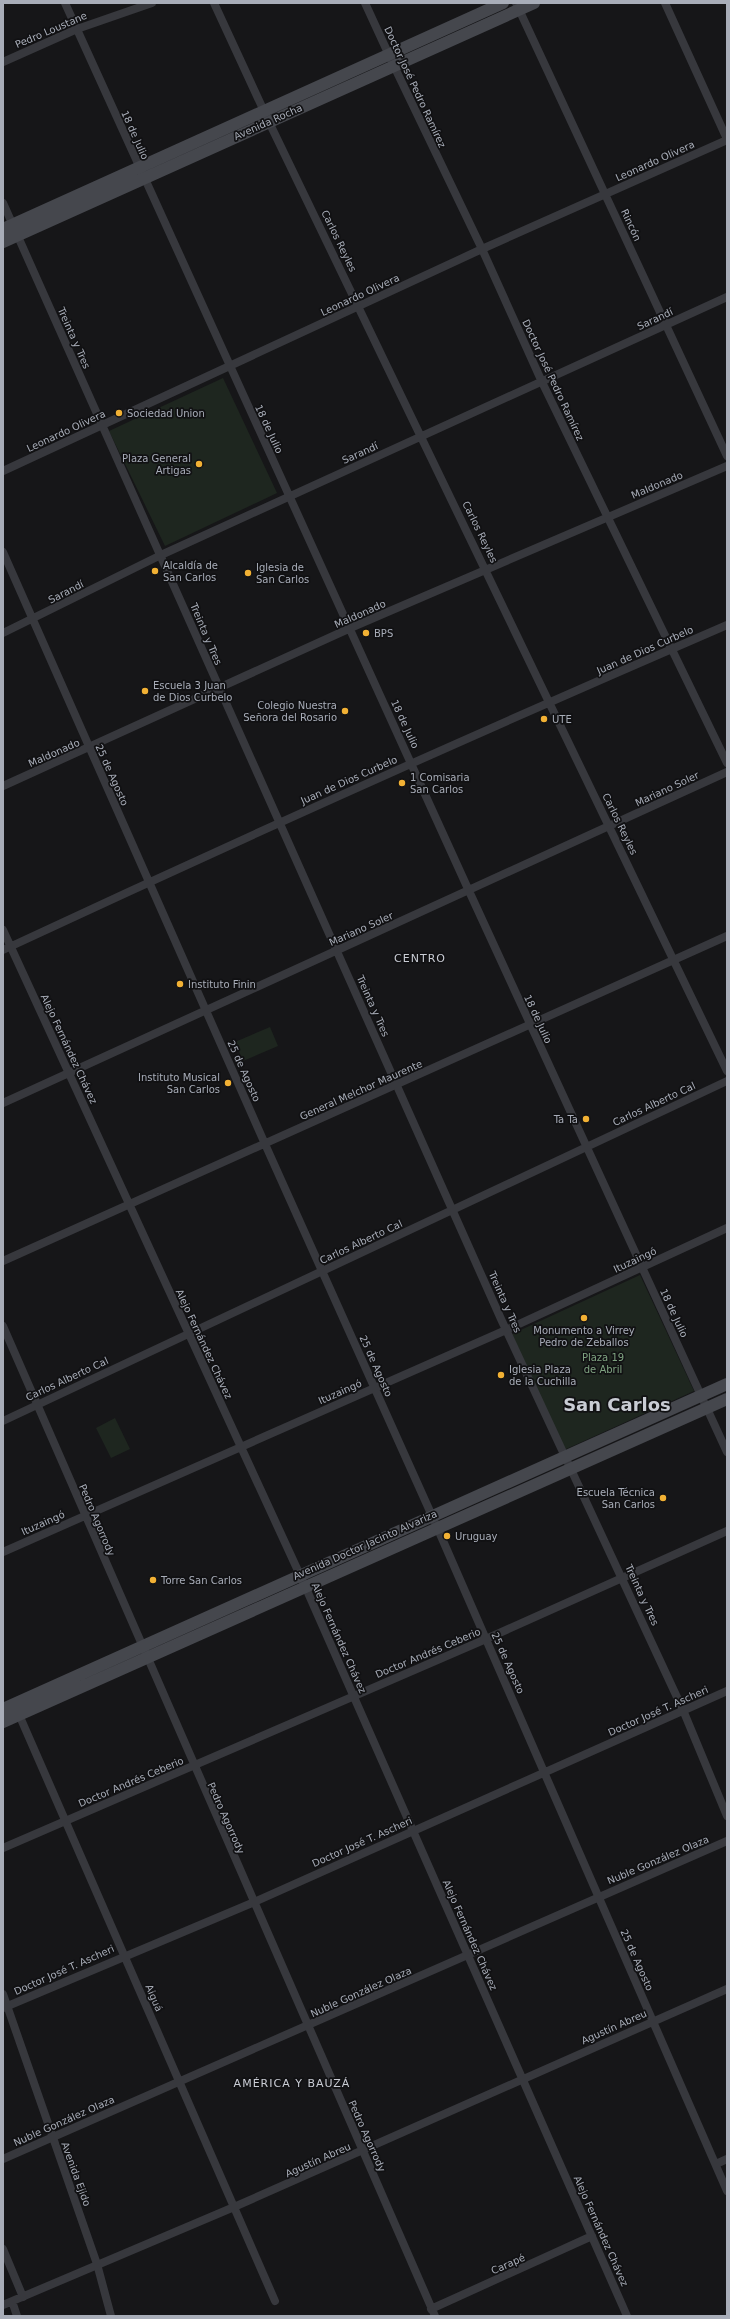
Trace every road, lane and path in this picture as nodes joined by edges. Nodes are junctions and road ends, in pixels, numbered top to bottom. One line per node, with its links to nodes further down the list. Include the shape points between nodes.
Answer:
1 (65, 3): 9 (street, 18 de Julio)
2 (152, 3): 9 (street, Pedro Loustane)
3 (214, 3): 13 (street, Carlos Reyles)
4 (365, 3): 10 (street, Doctor José Pedro Ramírez)
5 (503, 3): 10 (main road, Avenida Rocha)
6 (534, 3): 8 (main road, Avenida Rocha)
7 (665, 3): 15 (street)
8 (517, 6): 12 (main road, Avenida Rocha); 18 (street, Rincón)
9 (77, 29): 11 (street, Pedro Loustane); 16 (street, 18 de Julio)
10 (388, 54): 12 (street, Doctor José Pedro Ramírez); 13 (main road, Avenida Rocha)
11 (3, 62)
12 (394, 66): 14 (main road, Avenida Rocha); 23 (street, Doctor José Pedro Ramírez)
13 (264, 110): 14 (street, Carlos Reyles); 16 (main road, Avenida Rocha)
14 (269, 122): 17 (main road, Avenida Rocha); 25 (street, Carlos Reyles)
15 (727, 139): 18 (street, Leonardo Olivera)
16 (139, 167): 17 (street, 18 de Julio); 20 (main road, Avenida Rocha)
17 (144, 178): 21 (main road, Avenida Rocha); 27 (street, 18 de Julio)
18 (606, 194): 23 (street, Leonardo Olivera); 26 (street, Rincón)
19 (3, 203): 20 (street, Treinta y Tres)
20 (8, 227): 21 (street, Treinta y Tres)
21 (18, 236): 22 (main road, Avenida Rocha); 29 (street, Treinta y Tres)
22 (3, 242)
23 (482, 249): 25 (street, Leonardo Olivera); 28 (street, Doctor José Pedro Ramírez)
24 (727, 297): 26 (street, Sarandí)
25 (360, 307): 27 (street, Leonardo Olivera); 30 (street, Carlos Reyles)
26 (666, 325): 28 (street, Sarandí); 31 (street, Rincón)
27 (230, 367): 29 (street, Leonardo Olivera); 34 (street, 18 de Julio)
28 (542, 382): 30 (street, Sarandí); 35 (street, Doctor José Pedro Ramírez)
29 (103, 426): 33 (street, Leonardo Olivera); 37 (street, Treinta y Tres)
30 (422, 436): 34 (street, Sarandí); 38 (street, Carlos Reyles)
31 (727, 456)
32 (727, 466): 35 (street, Maldonado)
33 (3, 471)
34 (289, 496): 37 (street, Sarandí); 41 (street, 18 de Julio)
35 (607, 517): 38 (street, Maldonado); 43 (street, Doctor José Pedro Ramírez)
36 (3, 552): 39 (street, 25 de Agosto)
37 (161, 555): 39 (street, Sarandí); 44 (street, Treinta y Tres)
38 (487, 569): 41 (street, Maldonado); 45 (street, Carlos Reyles)
39 (32, 620): 42 (street, Sarandí); 46 (street, 25 de Agosto)
40 (727, 625): 43 (street, Juan de Dios Curbelo)
41 (350, 628): 44 (street, Maldonado); 47 (street, 18 de Julio)
42 (3, 633)
43 (672, 649): 45 (street, Juan de Dios Curbelo); 48 (street, Doctor José Pedro Ramírez)
44 (219, 688): 46 (street, Maldonado); 51 (street, Treinta y Tres)
45 (550, 702): 47 (street, Juan de Dios Curbelo); 52 (street, Carlos Reyles)
46 (89, 748): 50 (street, Maldonado); 53 (street, 25 de Agosto)
47 (412, 762): 51 (street, Juan de Dios Curbelo); 54 (street, 18 de Julio)
48 (727, 763)
49 (727, 772): 52 (street, Mariano Soler)
50 (3, 786)
51 (279, 822): 53 (street, Juan de Dios Curbelo); 58 (street, Treinta y Tres)
52 (610, 826): 54 (street, Mariano Soler); 59 (street, Carlos Reyles)
53 (148, 881): 57 (street, Juan de Dios Curbelo); 60 (street, 25 de Agosto)
54 (469, 891): 58 (street, Mariano Soler); 61 (street, 18 de Julio)
55 (3, 930): 57 (street, Alejo Fernández Chávez)
56 (727, 936): 59 (street, General Melchor Maurente)
57 (7, 948): 63 (street, Alejo Fernández Chávez)
58 (337, 951): 60 (street, Mariano Soler); 65 (street, Treinta y Tres)
59 (674, 960): 61 (street, General Melchor Maurente); 62 (street, Carlos Reyles)
60 (206, 1010): 63 (street, Mariano Soler); 67 (street, 25 de Agosto)
61 (530, 1025): 65 (street, General Melchor Maurente); 68 (street, 18 de Julio)
62 (727, 1071)
63 (68, 1073): 66 (street, Mariano Soler); 69 (street, Alejo Fernández Chávez)
64 (727, 1081): 68 (street, Carlos Alberto Cal)
65 (397, 1085): 67 (street, General Melchor Maurente); 70 (street, Treinta y Tres)
66 (3, 1103)
67 (265, 1144): 69 (street, General Melchor Maurente); 74 (street, 25 de Agosto)
68 (586, 1147): 70 (street, Carlos Alberto Cal); 73 (street, 18 de Julio)
69 (129, 1205): 72 (street, General Melchor Maurente); 77 (street, Alejo Fernández Chávez)
70 (452, 1210): 74 (street, Carlos Alberto Cal); 76 (street, Treinta y Tres)
71 (727, 1228): 73 (street, Ituzaingó)
72 (3, 1261)
73 (641, 1269): 76 (street, Ituzaingó); 80 (street, 18 de Julio)
74 (322, 1271): 77 (street, Carlos Alberto Cal); 79 (street, 25 de Agosto)
75 (3, 1326): 82 (street, Pedro Agorrody)
76 (506, 1330): 79 (street, Ituzaingó); 87 (street, Treinta y Tres)
77 (189, 1334): 82 (street, Carlos Alberto Cal); 85 (street, Alejo Fernández Chávez)
78 (727, 1384): 80 (main road, Avenida Doctor Jacinto Alvariza)
79 (374, 1387): 85 (street, Ituzaingó); 89 (street, 25 de Agosto)
80 (702, 1395): 83 (street, 18 de Julio); 87 (main road, Avenida Doctor Jacinto Alvariza)
81 (727, 1398): 83 (main road, Avenida Doctor Jacinto Alvariza)
82 (37, 1404): 84 (street, Carlos Alberto Cal); 90 (street, Pedro Agorrody)
83 (707, 1408): 86 (street, 18 de Julio); 88 (main road, Avenida Doctor Jacinto Alvariza)
84 (3, 1420)
85 (242, 1447): 90 (street, Ituzaingó); 94 (street, Alejo Fernández Chávez)
86 (727, 1452)
87 (564, 1457): 88 (street, Treinta y Tres); 89 (main road, Avenida Doctor Jacinto Alvariza)
88 (569, 1469): 91 (main road, Avenida Doctor Jacinto Alvariza); 95 (street, Treinta y Tres)
89 (432, 1515): 91 (street, 25 de Agosto); 94 (main road, Avenida Doctor Jacinto Alvariza)
90 (85, 1516): 93 (street, Ituzaingó); 98 (street, Pedro Agorrody)
91 (438, 1527): 96 (main road, Avenida Doctor Jacinto Alvariza); 97 (street, 25 de Agosto)
92 (727, 1530): 95 (street, Doctor Andrés Ceberio)
93 (3, 1552)
94 (300, 1574): 96 (street, Alejo Fernández Chávez); 98 (main road, Avenida Doctor Jacinto Alvariza)
95 (623, 1579): 97 (street, Doctor Andrés Ceberio); 104 (street, Treinta y Tres)
96 (305, 1586): 99 (main road, Avenida Doctor Jacinto Alvariza); 101 (street, Alejo Fernández Chávez)
97 (486, 1639): 101 (street, Doctor Andrés Ceberio); 107 (street, 25 de Agosto)
98 (141, 1647): 99 (street, Pedro Agorrody); 103 (main road, Avenida Doctor Jacinto Alvariza)
99 (146, 1659): 103 (main road, Avenida Doctor Jacinto Alvariza); 106 (street, Pedro Agorrody)
100 (727, 1691): 104 (street, Doctor José T. Ascheri)
101 (354, 1696): 106 (street, Doctor Andrés Ceberio); 110 (street, Alejo Fernández Chávez)
102 (3, 1709): 103 (main road, Avenida Doctor Jacinto Alvariza)
103 (17, 1710): 105 (main road, Avenida Doctor Jacinto Alvariza); 109 (street, Aiguá)
104 (683, 1710): 107 (street, Doctor José T. Ascheri); 108 (street, Treinta y Tres)
105 (3, 1722)
106 (193, 1766): 109 (street, Doctor Andrés Ceberio); 114 (street, Pedro Agorrody)
107 (544, 1772): 110 (street, Doctor José T. Ascheri); 113 (street, 25 de Agosto)
108 (727, 1816)
109 (66, 1821): 112 (street, Doctor Andrés Ceberio); 116 (street, Aiguá)
110 (413, 1830): 114 (street, Doctor José T. Ascheri); 115 (street, Alejo Fernández Chávez)
111 (727, 1841): 113 (street, Nuble González Olaza)
112 (3, 1848)
113 (598, 1897): 115 (street, Nuble González Olaza); 120 (street, 25 de Agosto)
114 (252, 1902): 116 (street, Doctor José T. Ascheri); 121 (street, Pedro Agorrody)
115 (468, 1954): 121 (street, Nuble González Olaza); 122 (street, Alejo Fernández Chávez)
116 (124, 1955): 119 (street, Doctor José T. Ascheri); 123 (street, Aiguá)
117 (727, 1989): 120 (street, Agustín Abreu)
118 (3, 1994): 119 (street, Avenida Ejido)
119 (5, 2007): 124 (street, Avenida Ejido)
120 (653, 2021): 122 (street, Agustín Abreu); 128 (street, 25 de Agosto)
121 (306, 2027): 123 (street, Nuble González Olaza); 125 (street, Pedro Agorrody)
122 (522, 2078): 125 (street, Agustín Abreu); 131 (street, Alejo Fernández Chávez)
123 (179, 2081): 124 (street, Nuble González Olaza); 130 (street, Aiguá)
124 (52, 2138): 126 (street, Nuble González Olaza); 133 (street, Avenida Ejido)
125 (363, 2151): 130 (street, Agustín Abreu); 138 (street, Pedro Agorrody)
126 (3, 2159)
127 (727, 2159): 128 (street)
128 (716, 2164): 129 (street, 25 de Agosto)
129 (727, 2191)
130 (234, 2207): 133 (street, Agustín Abreu); 136 (street, Aiguá)
131 (592, 2236): 138 (street, Carapé); 141 (street, Alejo Fernández Chávez)
132 (3, 2249): 134 (street)
133 (97, 2264): 134 (street, Agustín Abreu); 140 (street, Avenida Ejido)
134 (23, 2296): 135 (street, Agustín Abreu)
135 (12, 2301): 137 (street, Agustín Abreu); 139 (street)
136 (275, 2301)
137 (3, 2305)
138 (433, 2312)
139 (17, 2316)
140 (111, 2316)
141 (627, 2316)

